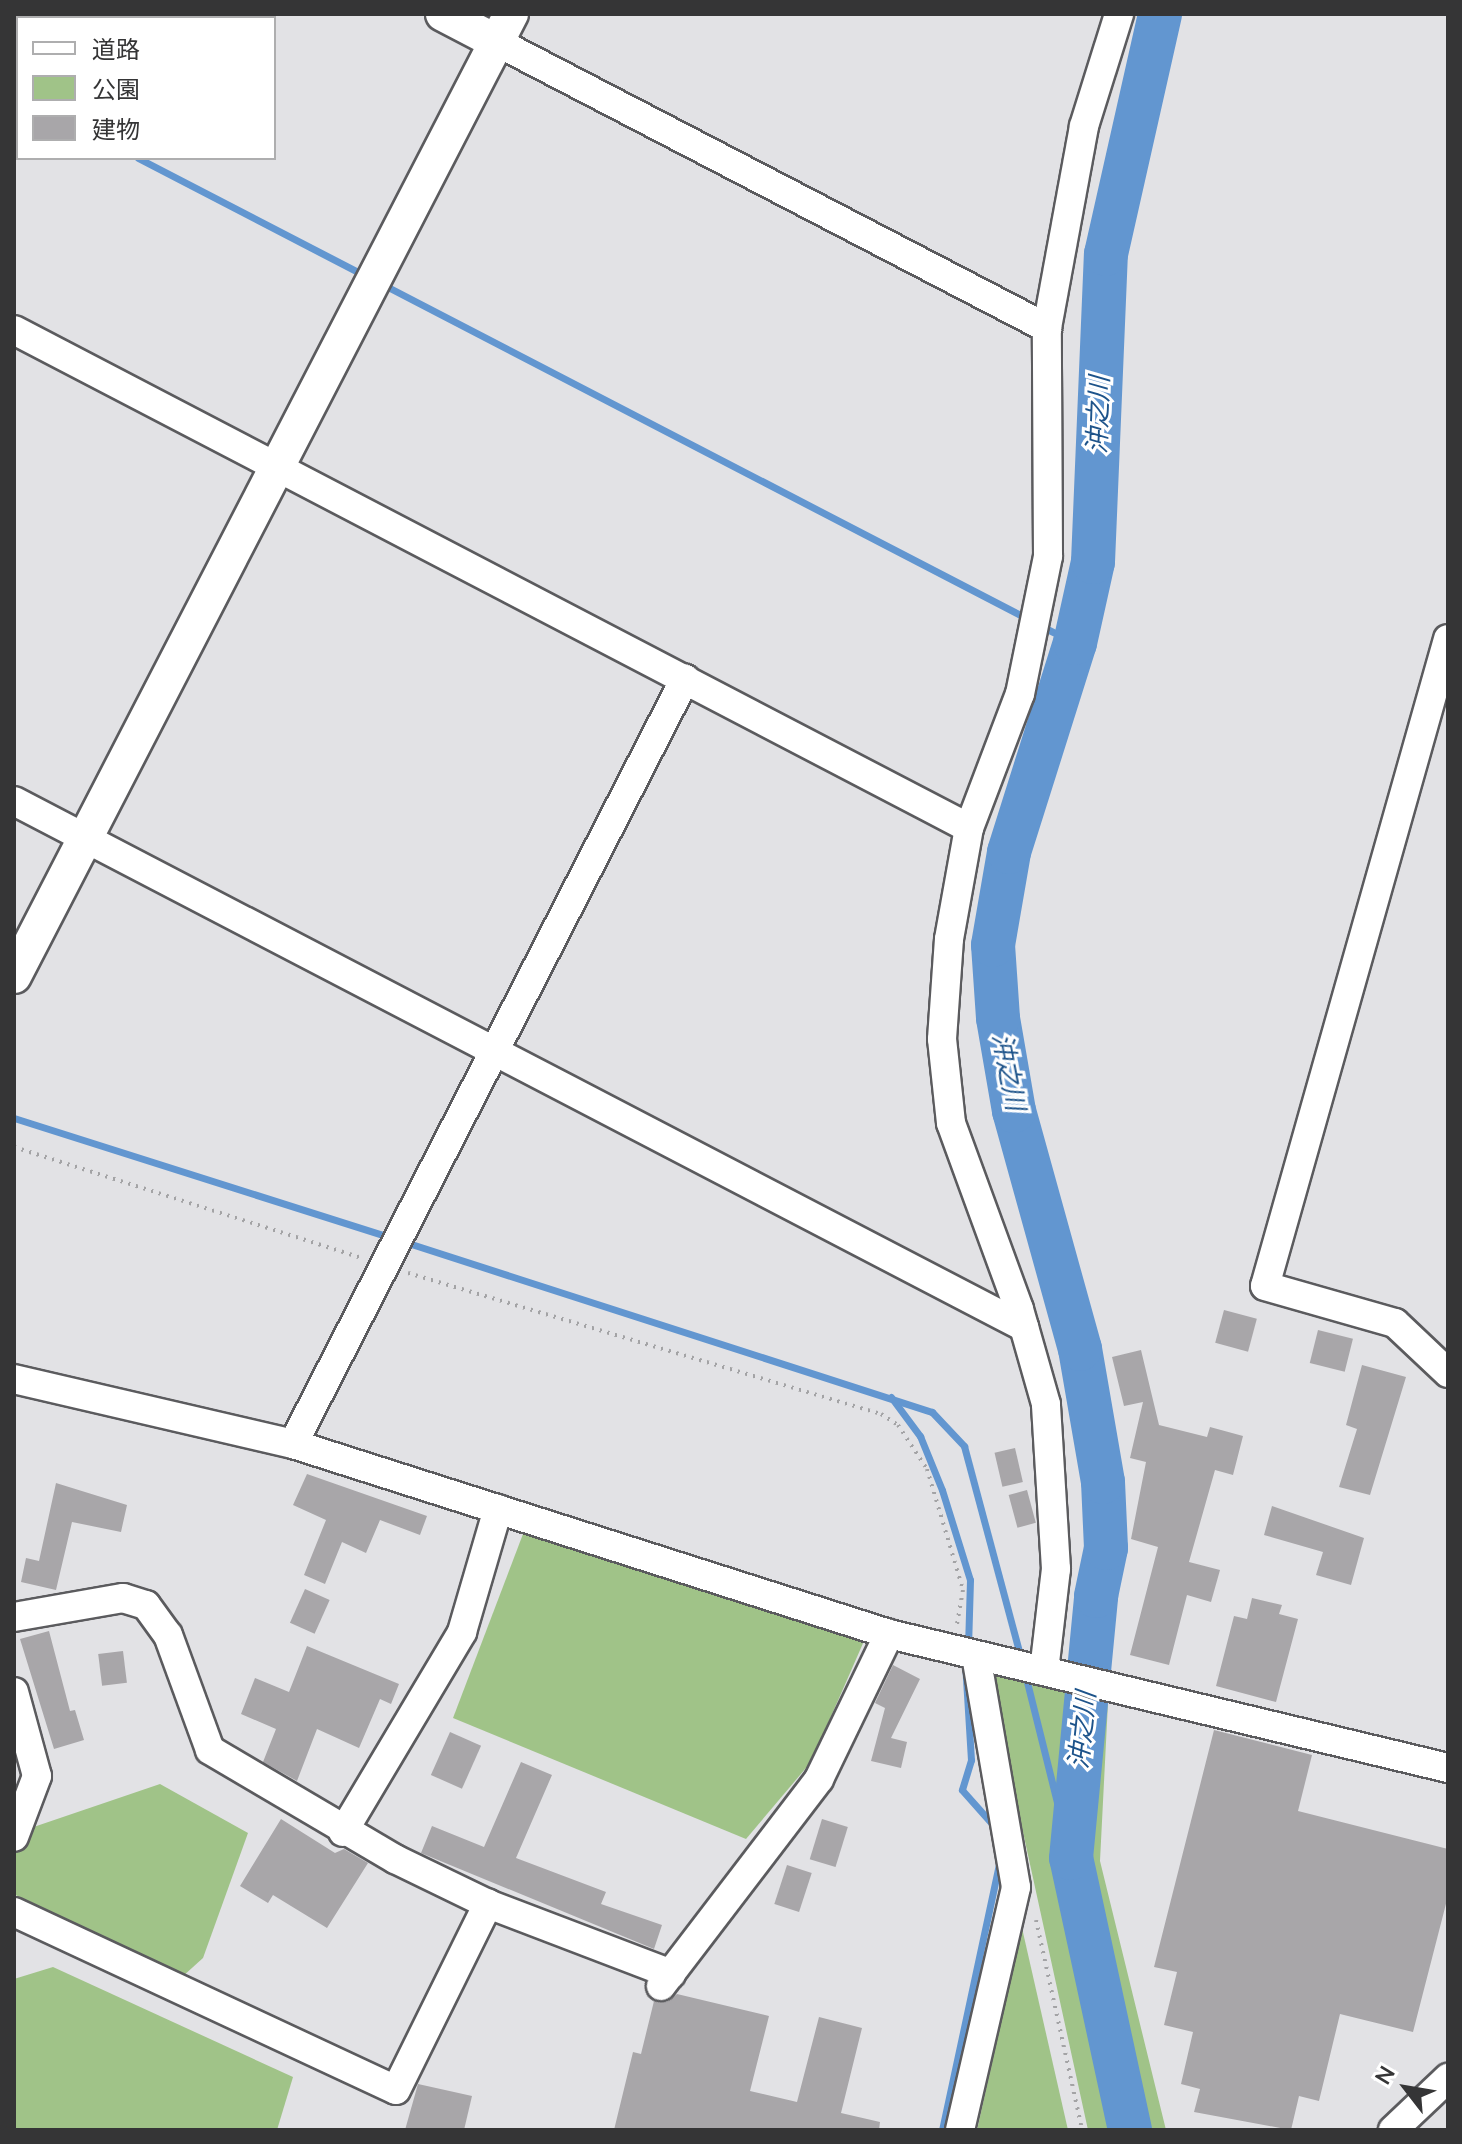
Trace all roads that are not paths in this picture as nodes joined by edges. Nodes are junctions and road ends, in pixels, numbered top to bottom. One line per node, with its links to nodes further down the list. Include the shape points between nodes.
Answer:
1 (443, 14): 3 (street)
2 (1119, 14): 4 (street, via 1084,126)
3 (504, 28): 4 (street); 6 (street)
4 (1047, 328): 10 (street, via 1048,556 1020,694)
5 (14, 330): 6 (street)
6 (278, 466): 8 (street); 11 (street)
7 (1448, 639): 15 (street, via 1265,1286 1395,1323)
8 (685, 679): 10 (street); 13 (street)
9 (14, 801): 11 (street)
10 (969, 828): 14 (street, via 949,939 942,1039 951,1123)
11 (85, 838): 12 (street); 13 (street)
12 (14, 976)
13 (493, 1051): 14 (street); 17 (street)
14 (1024, 1327): 22 (street, via 1046,1404 1056,1569)
15 (1448, 1373)
16 (14, 1379): 17 (street)
17 (293, 1444): 18 (street)
18 (498, 1509): 20 (street); 25 (street, via 462,1632)
19 (14, 1617): 25 (street, via 123,1598 146,1605 168,1635 210,1750)
20 (889, 1634): 21 (street); 27 (street, via 819,1779 666,1980)
21 (976, 1655): 22 (street); 30 (street, via 1016,1887)
22 (1044, 1671): 24 (street)
23 (14, 1692): 26 (street, via 37,1776)
24 (1448, 1768)
25 (343, 1832): 27 (street)
26 (14, 1837)
27 (488, 1904): 28 (street, via 396,2090)
28 (14, 1912)
29 (1448, 2078): 31 (street)
30 (960, 2130)
31 (1393, 2130)

